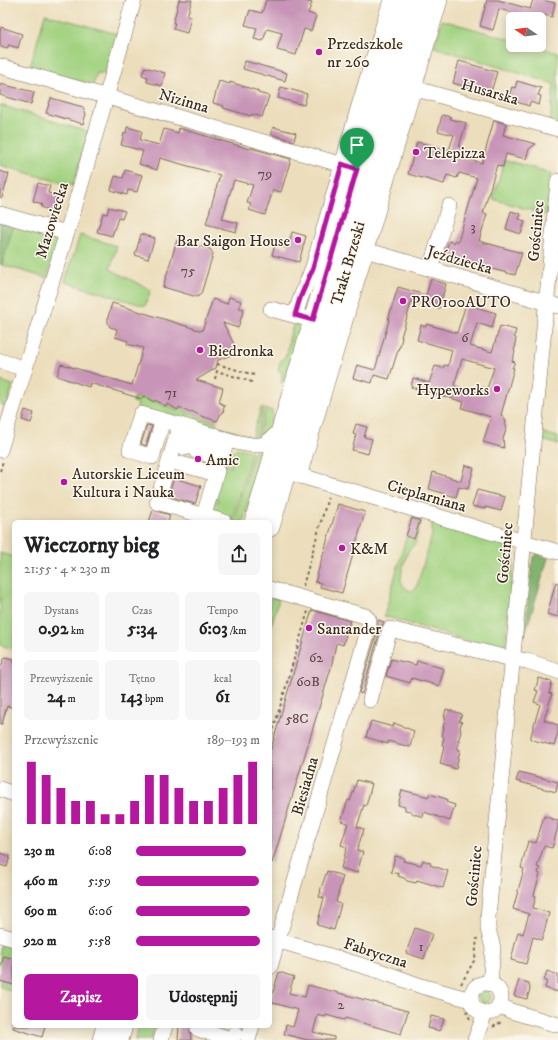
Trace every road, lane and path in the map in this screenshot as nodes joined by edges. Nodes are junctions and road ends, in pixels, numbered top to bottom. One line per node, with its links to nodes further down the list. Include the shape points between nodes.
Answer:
1 (134, 0): 8 (street, Mazowiecka)
2 (391, 0): 10 (street)
3 (407, 0): 10 (main road, Trakt Brzeski)
4 (425, 0): 15 (main road, Trakt Brzeski)
5 (440, 0): 7 (street)
6 (0, 66): 8 (street, Nizinna)
7 (413, 88): 9 (street, Husarska); 15 (street)
8 (106, 96): 10 (street, Nizinna); 14 (street, Mazowiecka)
9 (558, 129)
10 (350, 167): 15 (main road, Trakt Brzeski)
11 (558, 181): 17 (street, Gościniec)
12 (449, 206): 16 (street)
13 (0, 214): 14 (street)
14 (67, 233): 22 (street, Mazowiecka)
15 (345, 240): 16 (street, Jeździecka); 19 (main road, Trakt Brzeski); 31 (main road, Trakt Brzeski)
16 (430, 269): 17 (street, Jeździecka)
17 (552, 304): 36 (street, Gościniec)
18 (271, 309): 19 (street)
19 (304, 318): 27 (main road, Trakt Brzeski)
20 (0, 361): 22 (street)
21 (217, 364): 23 (path)
22 (25, 368): 29 (street, Mazowiecka)
23 (254, 375)
24 (215, 379): 25 (path, via 217,371)
25 (252, 382)
26 (163, 420): 28 (street)
27 (280, 430): 28 (street, via 260,445); 34 (main road, Trakt Brzeski)
28 (202, 432): 30 (street); 30 (street); 30 (street)
29 (0, 450)
30 (195, 461): 32 (street); 32 (street, via 158,502)
31 (292, 474): 35 (main road, Trakt Brzeski); 36 (street, Cieplarniana)
32 (204, 515): 33 (street)
33 (218, 520)
34 (255, 520)
35 (272, 522)
36 (523, 542): 37 (street, Cieplarniana); 39 (street, Gościniec)
37 (558, 552)
38 (272, 589): 46 (street, Biesiadna, via 365,616 369,620)
39 (512, 659): 40 (street); 41 (street, via 390,629); 48 (street, Gościniec, via 488,929 493,948)
40 (558, 671)
41 (370, 700)
42 (0, 790): 43 (street)
43 (12, 793)
44 (0, 935): 45 (street)
45 (12, 938)
46 (274, 939): 47 (street, Biesiadna); 49 (street, Fabryczna)
47 (272, 953)
48 (486, 984): 49 (street, via 473,990); 50 (street, via 494,986 500,993)
49 (471, 1000): 51 (street, via 477,1011)
50 (499, 1005): 51 (street, via 496,1010); 52 (street)
51 (485, 1013): 62 (street)
52 (558, 1025)
53 (105, 1028): 59 (main road)
54 (122, 1028): 60 (main road)
55 (165, 1028): 61 (street)
56 (249, 1028): 58 (street)
57 (198, 1032): 58 (street, via 232,1038)
58 (239, 1035)
59 (102, 1040)
60 (119, 1040)
61 (161, 1040)
62 (475, 1040)

